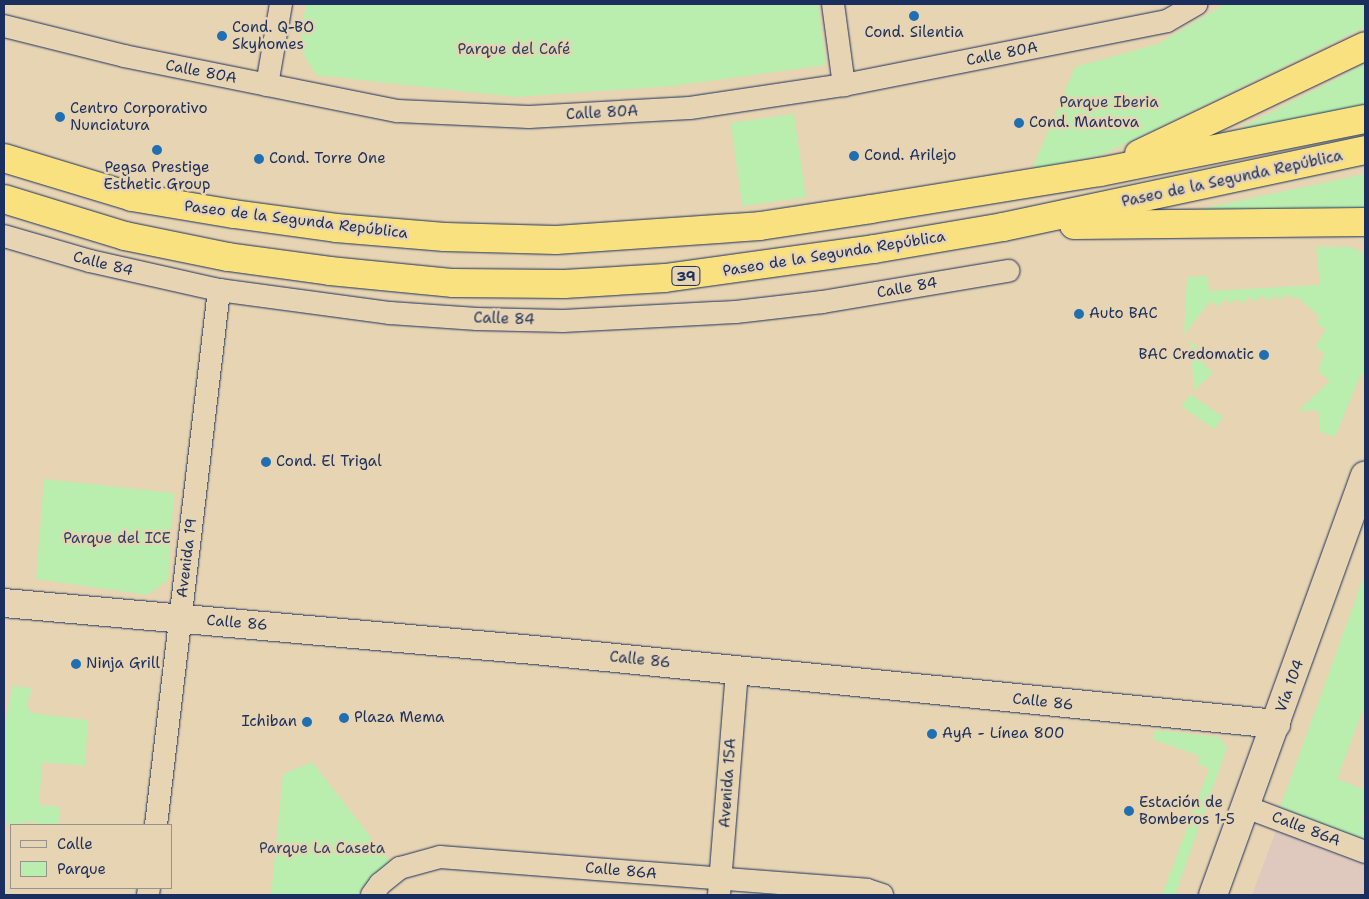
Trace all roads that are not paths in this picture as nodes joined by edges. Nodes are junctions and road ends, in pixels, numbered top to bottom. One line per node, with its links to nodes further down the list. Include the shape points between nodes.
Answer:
1 (280, 4): 6 (street)
2 (833, 4): 7 (street)
3 (1196, 4): 7 (street, Calle 80A, via 1167,21)
4 (4, 26): 6 (street, Calle 80A, via 124,56)
5 (1365, 46): 11 (highway)
6 (267, 85): 7 (street, Calle 80A, via 398,111 529,117 690,108)
7 (844, 85)
8 (1365, 119): 11 (highway, Paseo de la Segunda República)
9 (1365, 150): 15 (highway, Paseo de la Segunda República / 39)
10 (4, 158): 11 (highway, Paseo de la Segunda República, via 132,197 234,214 336,228 445,237 556,240 760,226)
11 (1100, 172)
12 (4, 199): 15 (highway, Paseo de la Segunda República / 39, via 125,236 228,257 330,272 453,283 564,284 665,278)
13 (1319, 221): 14 (highway); 15 (highway); 16 (highway)
14 (1365, 222)
15 (1003, 227)
16 (1365, 234)
17 (4, 236): 19 (street, Calle 84, via 90,261)
18 (1008, 270): 19 (street, Calle 84, via 822,302 736,312 563,321 390,313)
19 (219, 290): 22 (street, Avenida 19)
20 (1365, 476): 24 (street, Vía 104)
21 (4, 603): 22 (street, Calle 86)
22 (180, 619): 23 (street, Calle 86); 26 (street, Avenida 19)
23 (737, 670): 24 (street, Calle 86); 28 (street, Avenida 15A)
24 (1276, 724): 25 (street, Vía 104)
25 (1246, 806): 27 (street, Calle 86A); 31 (street, Vía 104)
26 (156, 824)
27 (1365, 852)
28 (720, 887): 29 (street, Calle 86A, via 440,857 400,868); 30 (street, Calle 86A, via 867,890)
29 (372, 895)
30 (882, 895)
31 (1213, 895)

